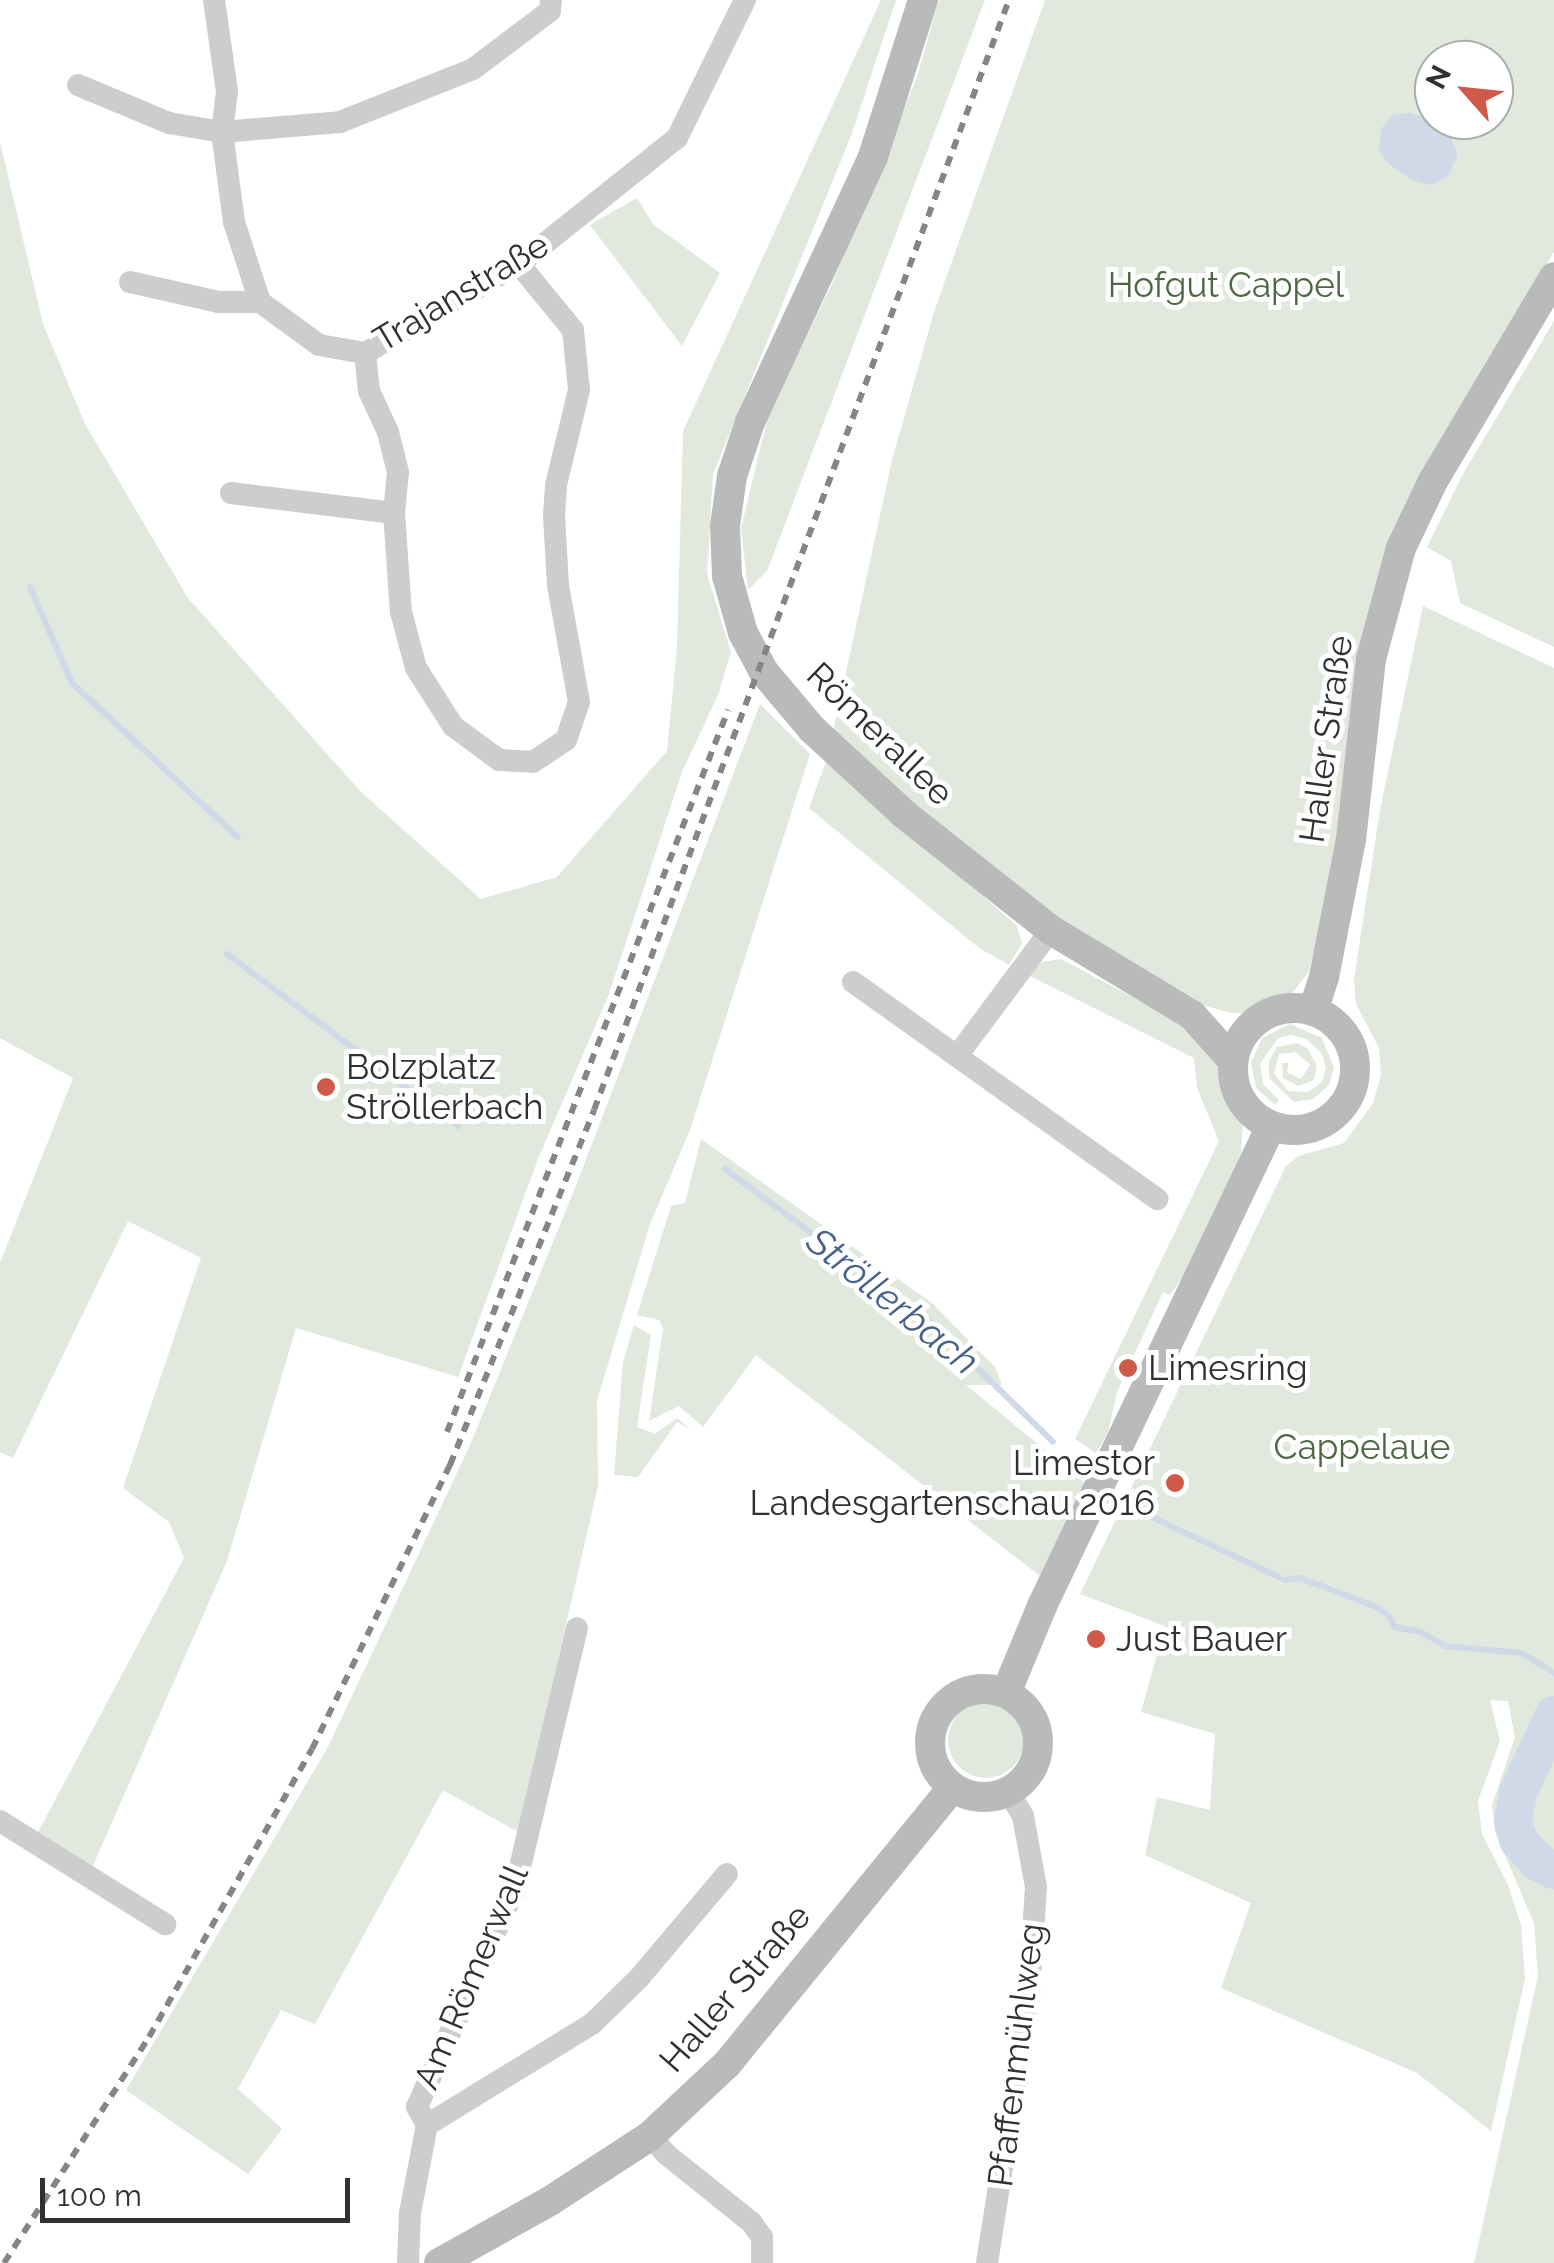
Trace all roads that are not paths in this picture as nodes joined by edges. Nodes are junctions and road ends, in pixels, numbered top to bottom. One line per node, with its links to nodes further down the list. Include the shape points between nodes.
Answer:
1 (214, 0): 6 (street, via 227,91)
2 (551, 0): 6 (street, via 550,10 472,70 340,122)
3 (745, 0): 7 (street, Trajanstraße, via 677,138)
4 (923, 0): 14 (main road, Römerallee, via 873,157 750,422 732,476 727,576 743,632 764,672 812,730 904,814)
5 (78, 85): 6 (street, via 168,124)
6 (222, 132): 10 (street, via 234,222)
7 (519, 264): 11 (street, Trajanstraße); 13 (street, via 572,330 578,390 554,515 558,585 579,702 566,740 533,762 499,760 453,726 416,668 401,612)
8 (1554, 276): 16 (main road, Haller Straße, via 1401,548 1371,659 1352,840)
9 (130, 282): 10 (street, via 219,302)
10 (260, 302): 11 (street, Trajanstraße, via 319,345)
11 (365, 352): 13 (street, via 369,391 398,472)
12 (231, 494): 13 (street)
13 (394, 513)
14 (1051, 930): 17 (main road, Römerallee); 19 (street)
15 (853, 982): 19 (street)
16 (1313, 1011): 18 (main road, via 1280,1009); 21 (main road, via 1330,1020 1353,1051 1352,1090 1328,1120 1290,1130)
17 (1192, 1015): 18 (main road, Römerallee); 20 (main road, Römerallee)
18 (1250, 1026): 20 (main road)
19 (956, 1056): 22 (street)
20 (1233, 1061): 21 (main road, via 1241,1100)
21 (1271, 1126): 24 (main road)
22 (1158, 1199)
23 (577, 1628): 30 (street, Am Römerwall, via 514,1888 417,2107)
24 (1006, 1693): 25 (main road, via 974,1690 936,1718 930,1748); 26 (main road, via 1032,1718 1038,1736 1031,1770)
25 (953, 1787): 26 (main road, via 980,1797); 31 (main road, Haller Straße, via 727,2064)
26 (1008, 1791): 35 (street, Pfaffenmühlweg, via 1023,1816 1036,1887 1029,1995)
27 (0, 1822): 29 (street)
28 (727, 1874): 30 (street, Am Römerwall, via 592,2024)
29 (165, 1924)
30 (426, 2125): 32 (street, Am Römerwall)
31 (650, 2136): 33 (main road, Haller Straße); 34 (street, via 751,2222 762,2236)
32 (408, 2263)
33 (439, 2263)
34 (762, 2263)
35 (987, 2263)

